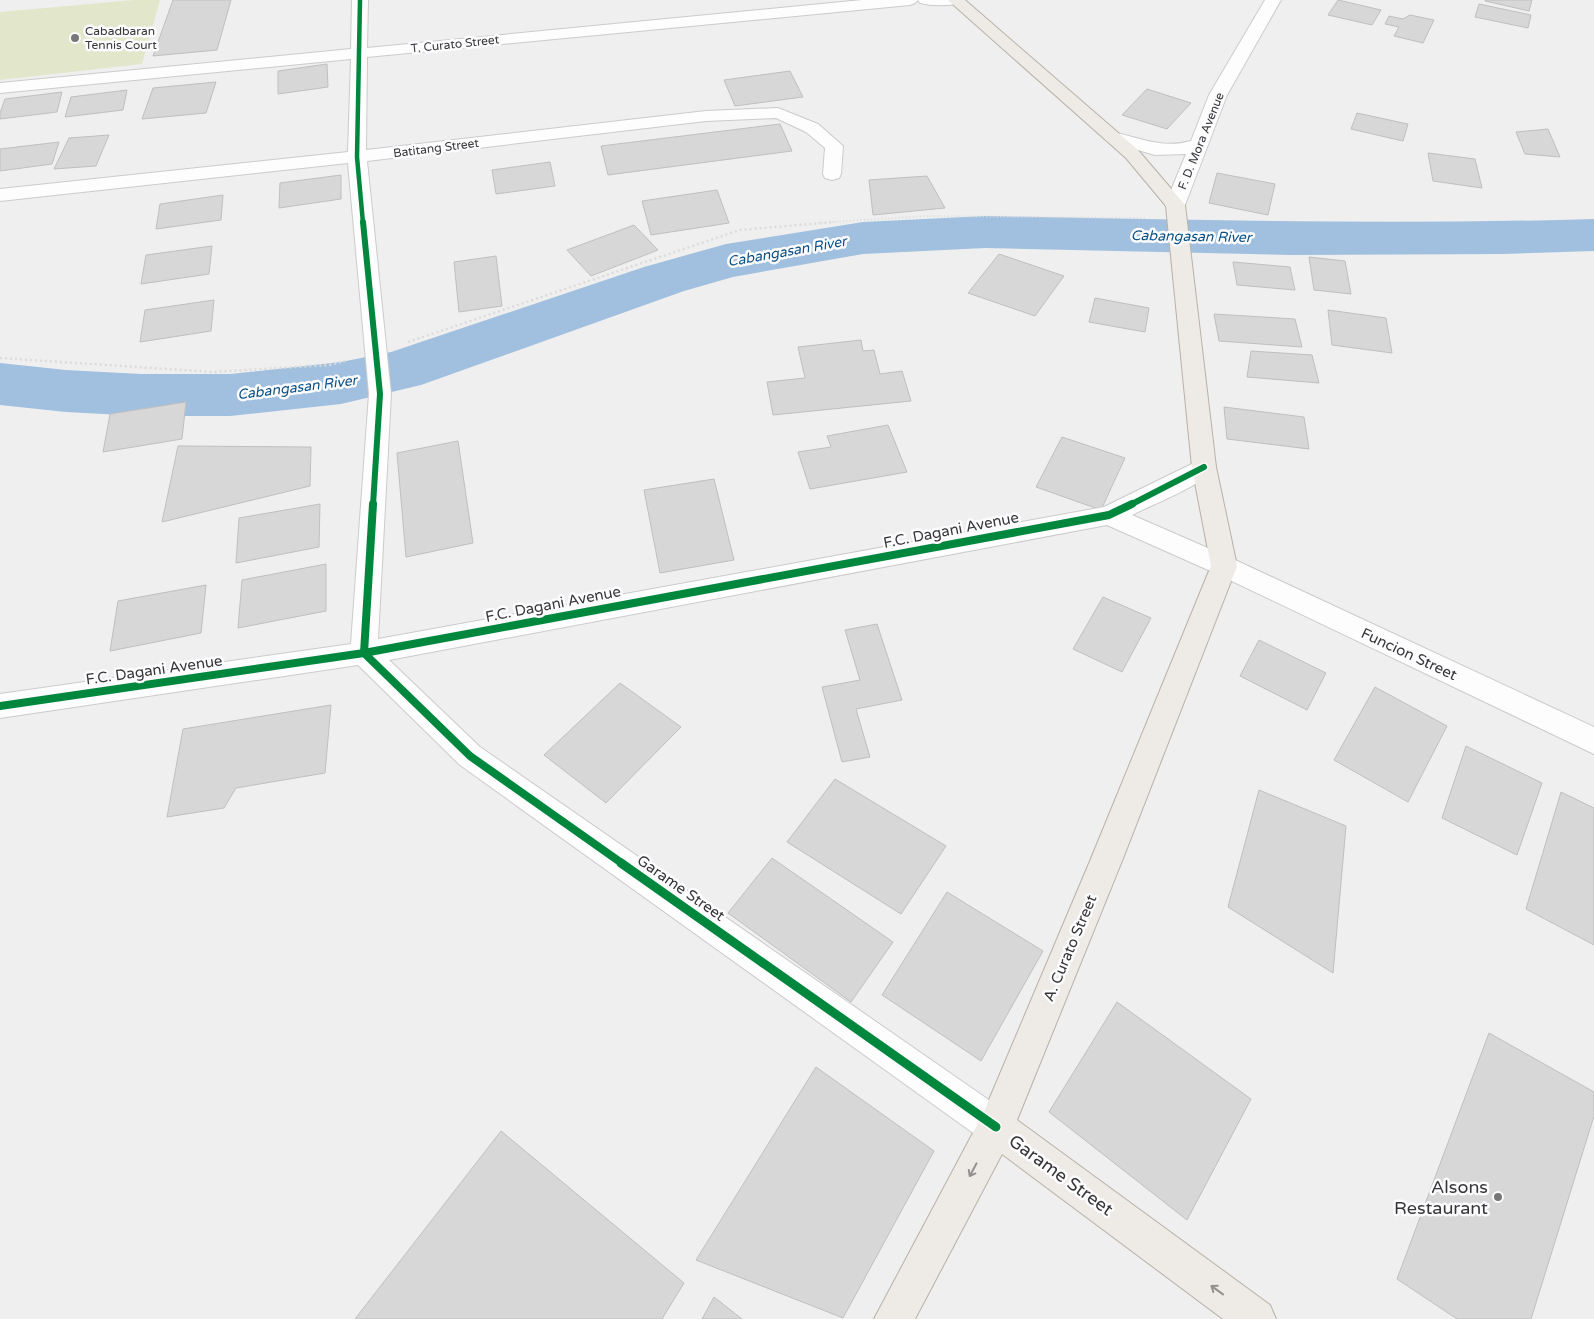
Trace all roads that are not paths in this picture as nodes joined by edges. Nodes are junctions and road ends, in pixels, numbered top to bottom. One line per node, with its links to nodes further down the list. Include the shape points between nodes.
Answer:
1 (360, 0): 7 (street)
2 (910, 0): 6 (street, T. Curato Street)
3 (925, 0): 4 (street)
4 (956, 0): 9 (main road)
5 (1273, 0): 10 (street, F. D. Mora Avenue, via 1218,95)
6 (812, 5): 7 (street, T. Curato Street)
7 (359, 54): 8 (street, T. Curato Street); 11 (street)
8 (0, 88)
9 (1112, 137): 10 (street, via 1159,151 1180,151); 14 (main road, via 1132,154)
10 (1198, 145): 14 (street, F. D. Mora Avenue)
11 (357, 157): 12 (street, Batitang Street, via 706,116 778,113 812,128 834,146); 13 (street, Batitang Street); 18 (street, via 380,394)
12 (832, 174)
13 (0, 195)
14 (1178, 222): 15 (main road)
15 (1204, 468): 16 (street, F.C. Dagani Avenue); 17 (main road)
16 (1109, 515): 17 (street, Funcion Street); 18 (street, F.C. Dagani Avenue)
17 (1224, 566): 20 (street, Funcion Street); 21 (main road, A. Curato Street)
18 (364, 654): 19 (street, F.C. Dagani Avenue); 21 (street, Garame Street, via 470,756)
19 (0, 706)
20 (1594, 741)
21 (996, 1127): 22 (main road, A. Curato Street, one-way to 22); 23 (main road, Garame Street, one-way to 21)
22 (894, 1319)
23 (1256, 1319)

